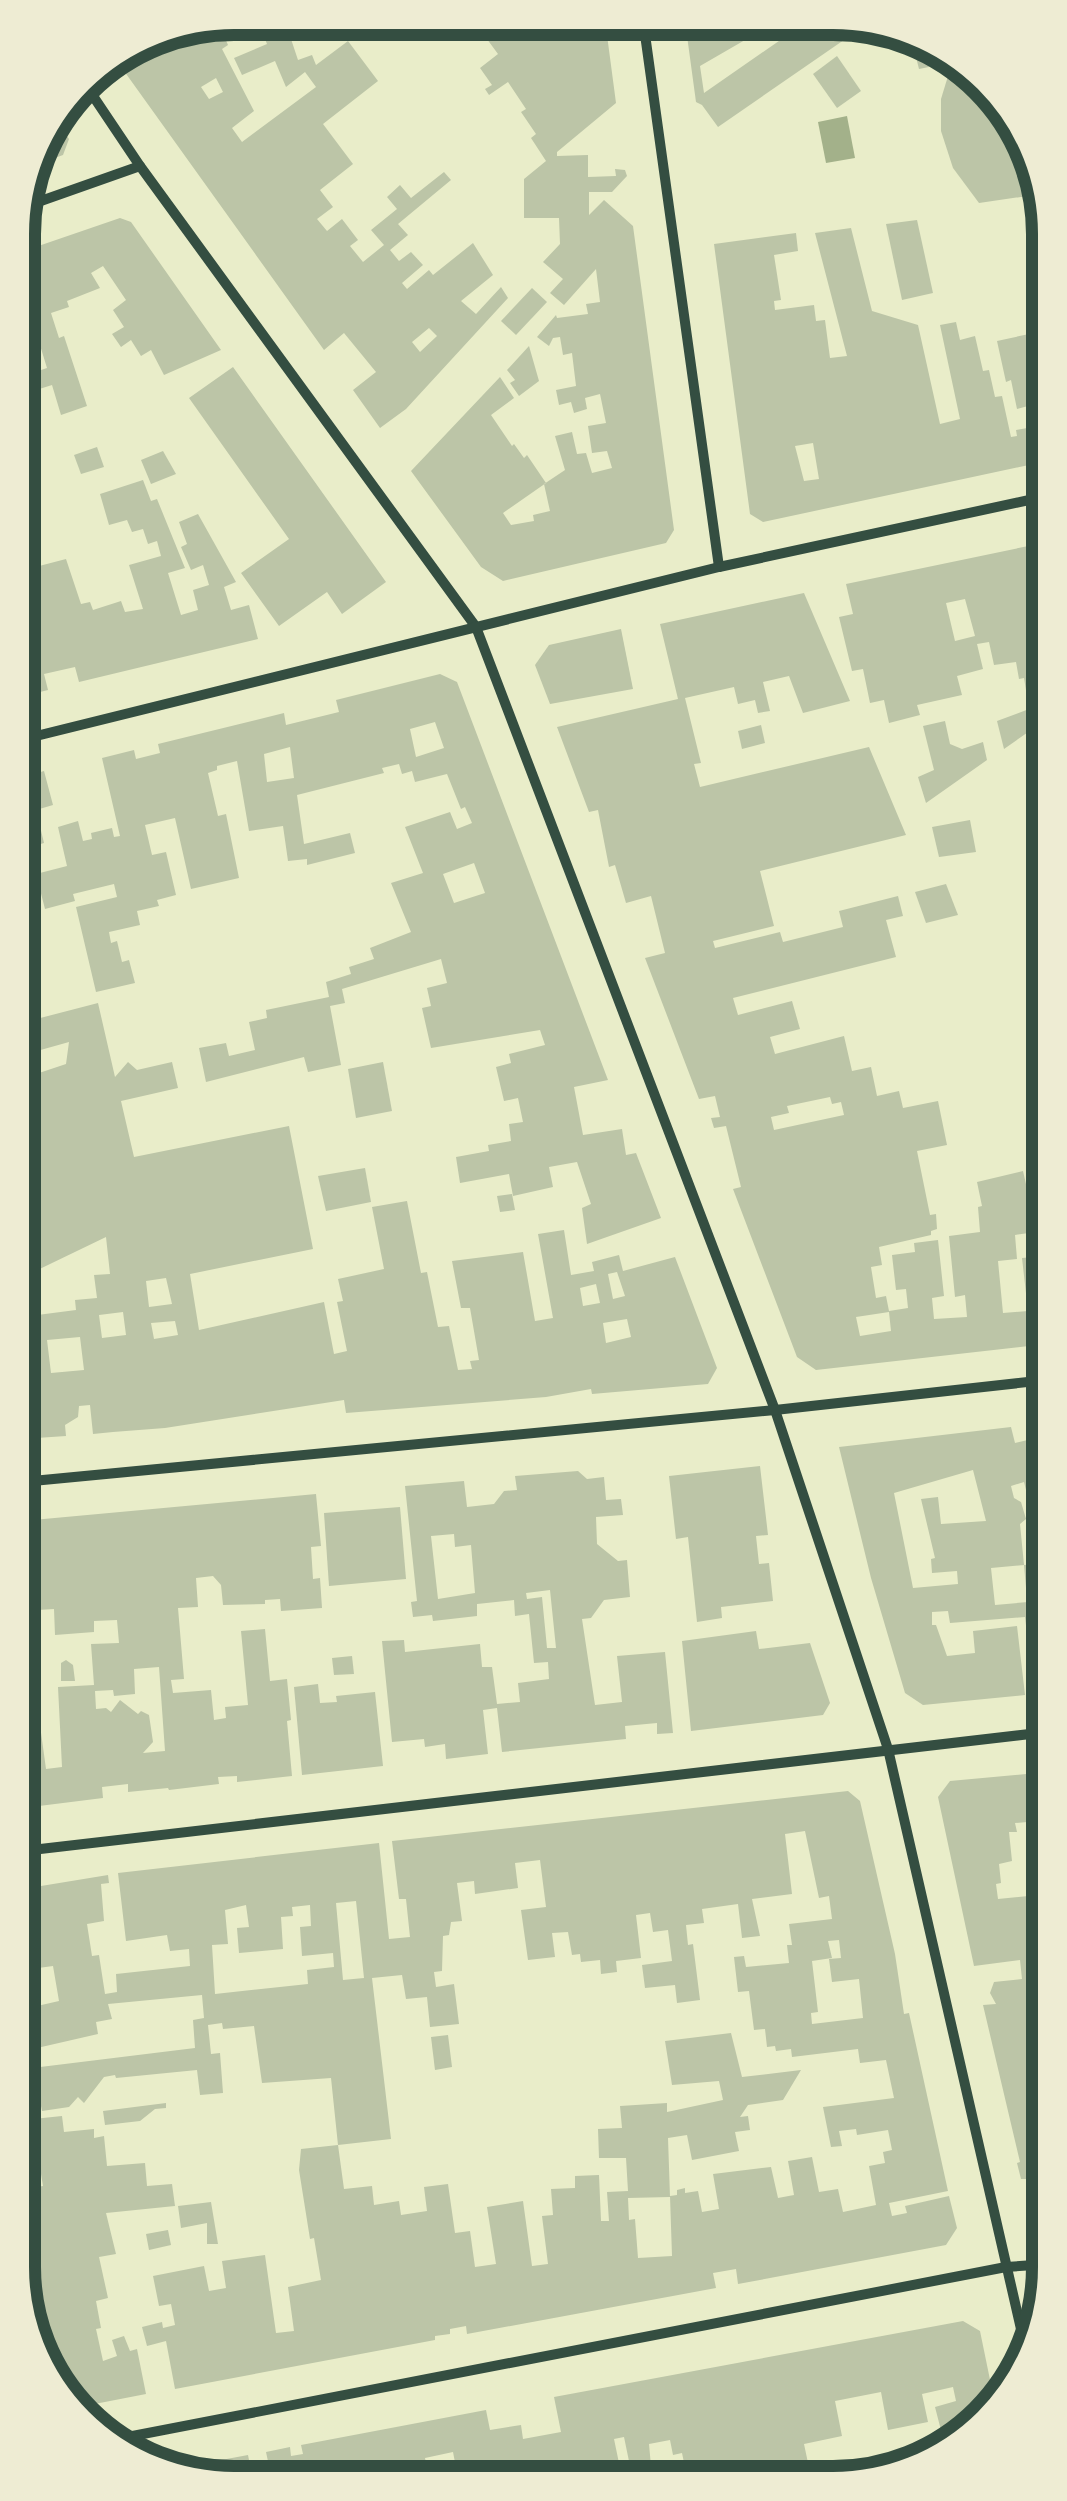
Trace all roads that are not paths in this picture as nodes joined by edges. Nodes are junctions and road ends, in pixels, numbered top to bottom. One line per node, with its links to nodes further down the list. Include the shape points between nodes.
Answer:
1 (645, 35): 6 (street)
2 (92, 95): 3 (street)
3 (140, 166): 4 (street); 7 (street)
4 (38, 202)
5 (1032, 499): 6 (street)
6 (719, 567): 7 (street)
7 (476, 627): 8 (street); 10 (street)
8 (35, 736)
9 (1032, 1382): 10 (street)
10 (775, 1410): 11 (street); 13 (street)
11 (35, 1481)
12 (1032, 1734): 13 (street)
13 (888, 1749): 14 (street); 16 (street)
14 (35, 1850)
15 (1032, 2265): 16 (street)
16 (1006, 2267): 17 (street); 18 (street)
17 (1021, 2330)
18 (131, 2436)

